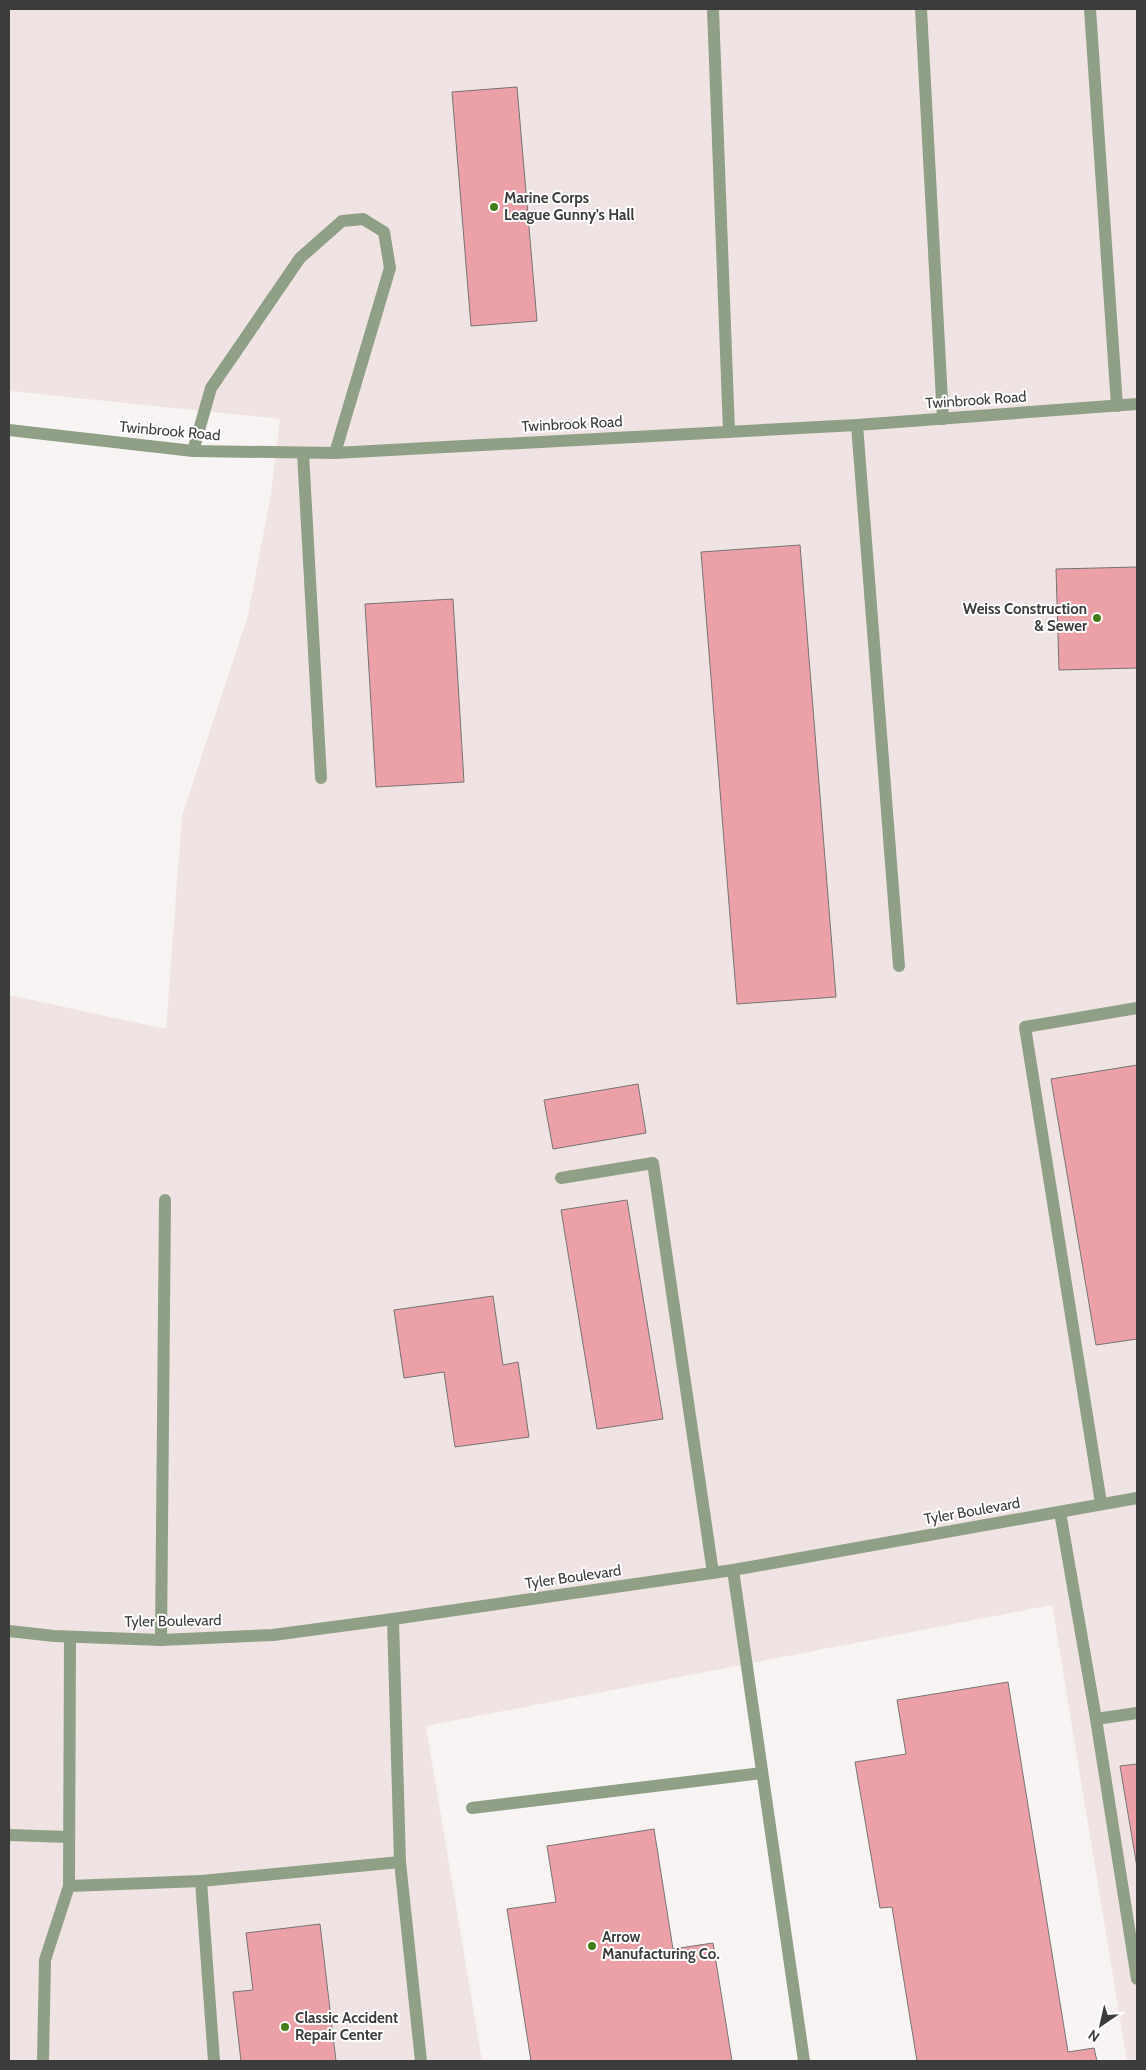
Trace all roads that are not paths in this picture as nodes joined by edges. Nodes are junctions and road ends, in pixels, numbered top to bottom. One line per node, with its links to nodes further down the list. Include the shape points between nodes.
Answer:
1 (713, 9): 9 (street)
2 (921, 9): 6 (street)
3 (1090, 9): 5 (street)
4 (1137, 404): 5 (street, Twinbrook Road)
5 (1117, 406): 6 (street, Twinbrook Road)
6 (943, 419): 7 (street, Twinbrook Road)
7 (857, 426): 9 (street, Twinbrook Road); 14 (street)
8 (9, 430): 10 (street, Twinbrook Road)
9 (729, 432): 12 (street, Twinbrook Road)
10 (193, 452): 11 (street, Twinbrook Road); 12 (street, via 211,388 300,258 342,220 363,220 384,232 390,268)
11 (303, 452): 12 (street, Twinbrook Road); 13 (street)
12 (335, 453)
13 (321, 778)
14 (899, 966)
15 (1137, 1008): 19 (street, via 1025,1027)
16 (561, 1178): 22 (street, via 653,1164)
17 (165, 1200): 26 (street)
18 (1137, 1498): 19 (street, Tyler Boulevard)
19 (1102, 1503): 20 (street, Tyler Boulevard)
20 (1060, 1512): 21 (street, Tyler Boulevard); 28 (street)
21 (733, 1570): 22 (street, Tyler Boulevard); 29 (street)
22 (713, 1573): 23 (street, Tyler Boulevard)
23 (393, 1619): 26 (street, Tyler Boulevard, via 273,1635); 33 (street)
24 (9, 1631): 25 (street, Tyler Boulevard)
25 (70, 1636): 26 (street, Tyler Boulevard); 32 (street)
26 (161, 1640)
27 (1137, 1713): 28 (street)
28 (1096, 1720): 36 (street)
29 (762, 1772): 30 (street); 40 (street)
30 (472, 1808)
31 (9, 1835): 32 (street)
32 (69, 1837): 35 (street)
33 (400, 1862): 34 (street); 39 (street)
34 (201, 1881): 35 (street); 38 (street)
35 (70, 1886): 37 (street, via 45,1960)
36 (1137, 1978)
37 (44, 2061)
38 (214, 2061)
39 (421, 2061)
40 (804, 2061)

